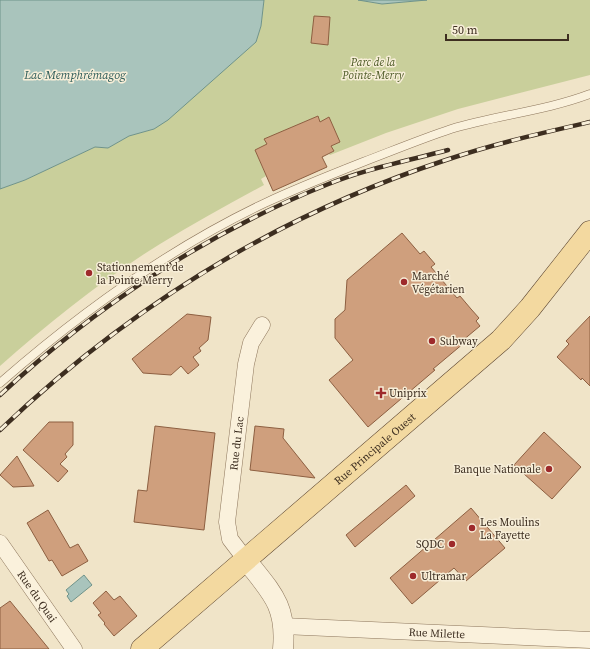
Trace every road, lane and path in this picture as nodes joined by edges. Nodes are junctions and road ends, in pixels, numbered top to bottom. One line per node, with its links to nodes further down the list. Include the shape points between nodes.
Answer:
1 (590, 94): 4 (lane, via 452,129 325,177 264,204 223,225 143,273 67,327)
2 (590, 232): 6 (main road, Rue Principale Ouest, via 530,308 500,340)
3 (262, 325): 6 (street, Rue du Lac, via 248,354 227,522 230,539)
4 (0, 383)
5 (0, 543): 9 (street, Rue du Quai)
6 (246, 560): 7 (street, via 278,603); 10 (main road, Rue Principale Ouest)
7 (283, 626): 8 (street, Rue Milette); 11 (street)
8 (590, 640)
9 (74, 649)
10 (142, 649)
11 (283, 649)

